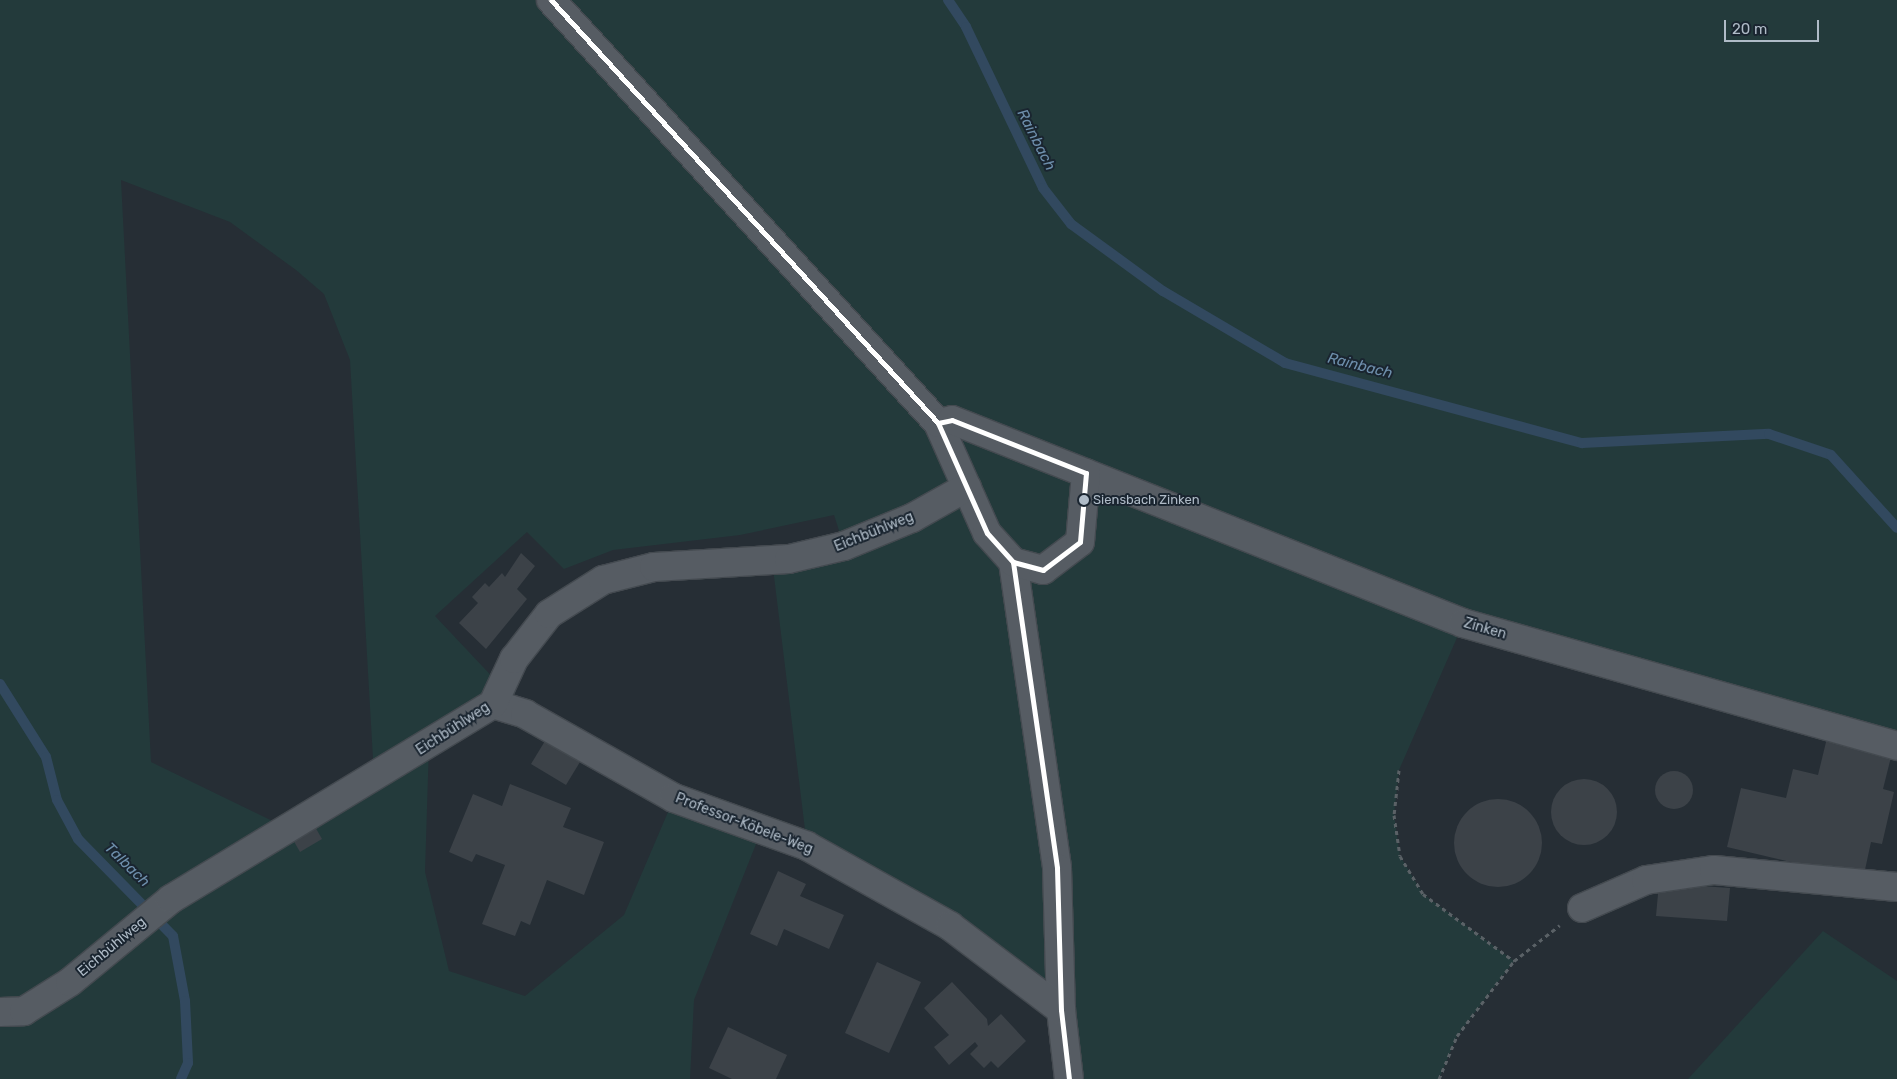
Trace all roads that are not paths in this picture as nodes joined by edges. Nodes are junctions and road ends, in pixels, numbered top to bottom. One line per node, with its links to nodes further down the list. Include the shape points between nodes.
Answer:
1 (552, 0): 2 (street)
2 (938, 423): 3 (street, Zinken, via 952,420); 4 (street)
3 (1086, 473): 5 (street, via 1080,542 1043,570); 7 (street, Zinken, via 1463,623)
4 (967, 487): 5 (street, via 987,534); 6 (street, Eichbühlweg, via 912,518 844,546 789,559 654,567 603,580 549,614 514,659)
5 (1013, 562): 10 (street, via 1057,868)
6 (493, 704): 10 (street, Professor-Köbele-Weg, via 525,714 674,798 807,846 950,926); 11 (street, Eichbühlweg, via 171,899 70,982 24,1011)
7 (1897, 746)
8 (1897, 887): 9 (street, via 1714,870 1646,880)
9 (1582, 908)
10 (1061, 1010): 12 (street)
11 (0, 1012)
12 (1069, 1079)

